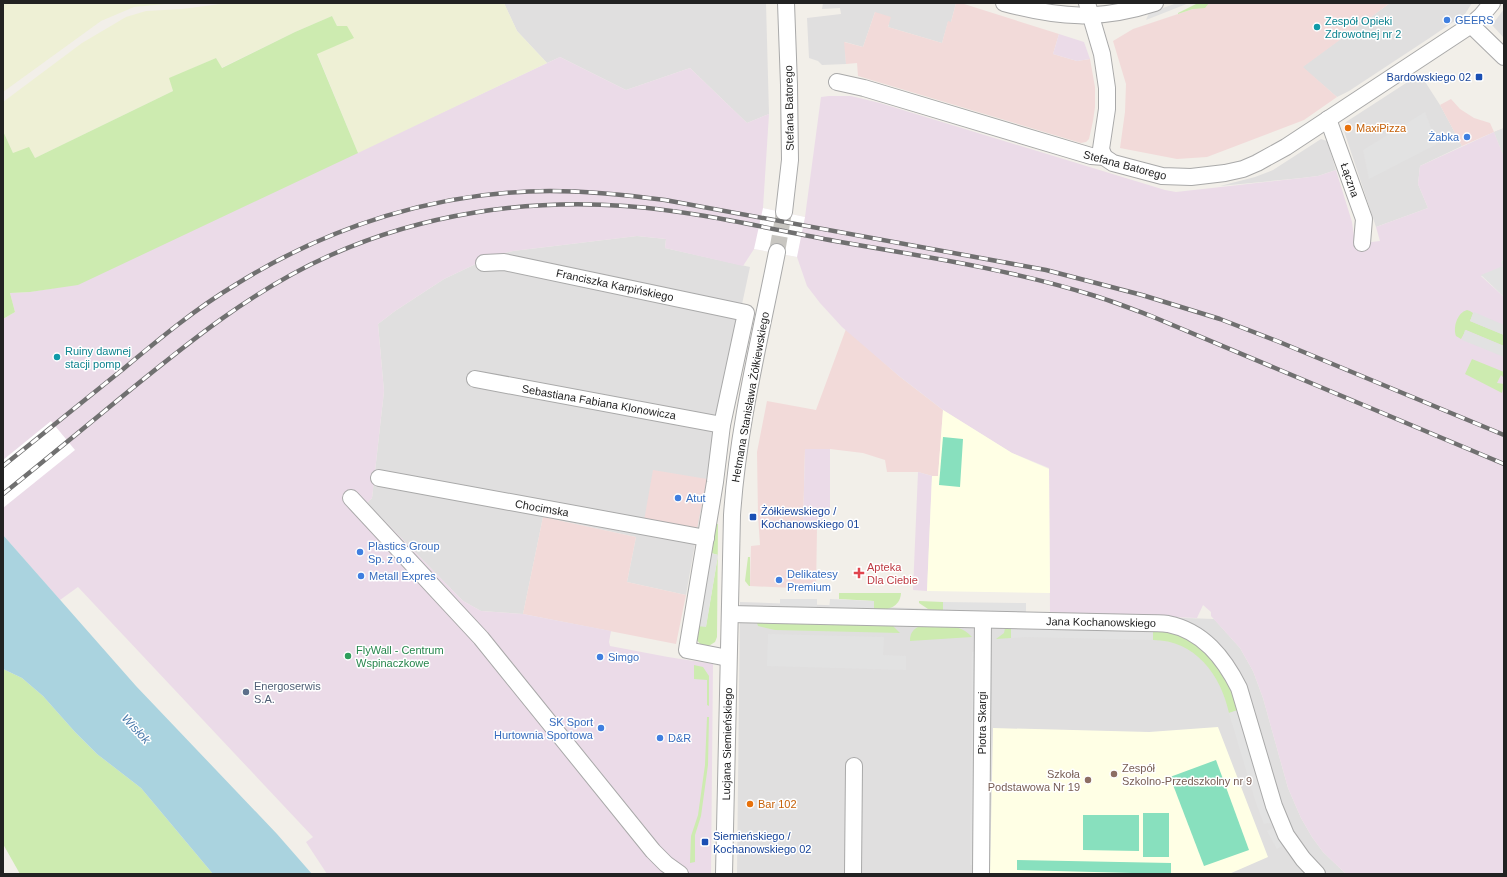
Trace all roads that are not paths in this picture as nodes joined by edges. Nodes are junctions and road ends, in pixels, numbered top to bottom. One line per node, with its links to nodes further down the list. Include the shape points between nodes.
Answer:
1 (786, 3): 11 (street, Stefana Batorego, via 790,152)
2 (1004, 3): 5 (street, via 1043,13 1072,16)
3 (1155, 3): 5 (street, via 1108,14)
4 (1492, 3): 6 (street, Stefana Batorego)
5 (1089, 9): 10 (street, via 1102,54 1107,88 1107,109 1101,149)
6 (1471, 25): 7 (street); 9 (street, Stefana Batorego)
7 (1504, 58)
8 (837, 82): 10 (street, Stefana Batorego, via 1091,156)
9 (1328, 119): 10 (street, Stefana Batorego, via 1257,163 1225,173 1191,177 1162,176 1113,163); 12 (street, Łączna, via 1364,219)
10 (1104, 157)
11 (784, 212)
12 (1362, 243)
13 (777, 252): 20 (street, Hetmana Stanisława Żółkiewskiego, via 734,476)
14 (484, 263): 16 (street, Franciszka Karpińskiego, via 504,262 746,312)
15 (475, 379): 16 (street, Sebastiana Fabiana Klonowicza)
16 (722, 425): 19 (street)
17 (379, 478): 19 (street, Chocimska)
18 (351, 498): 24 (street, via 480,638 653,851)
19 (706, 538): 22 (street, via 687,650)
20 (730, 614): 21 (street, Jana Kochanowskiego); 22 (street, Lucjana Siemieńskiego)
21 (983, 620): 27 (street, Piotra Skargi); 28 (street, Jana Kochanowskiego, via 1167,624 1191,632 1202,640 1221,658 1230,671 1238,688 1274,806 1286,835)
22 (728, 658): 25 (street, Lucjana Siemieńskiego)
23 (854, 766): 26 (street)
24 (680, 874)
25 (724, 874)
26 (853, 874)
27 (981, 874)
28 (1317, 874)

